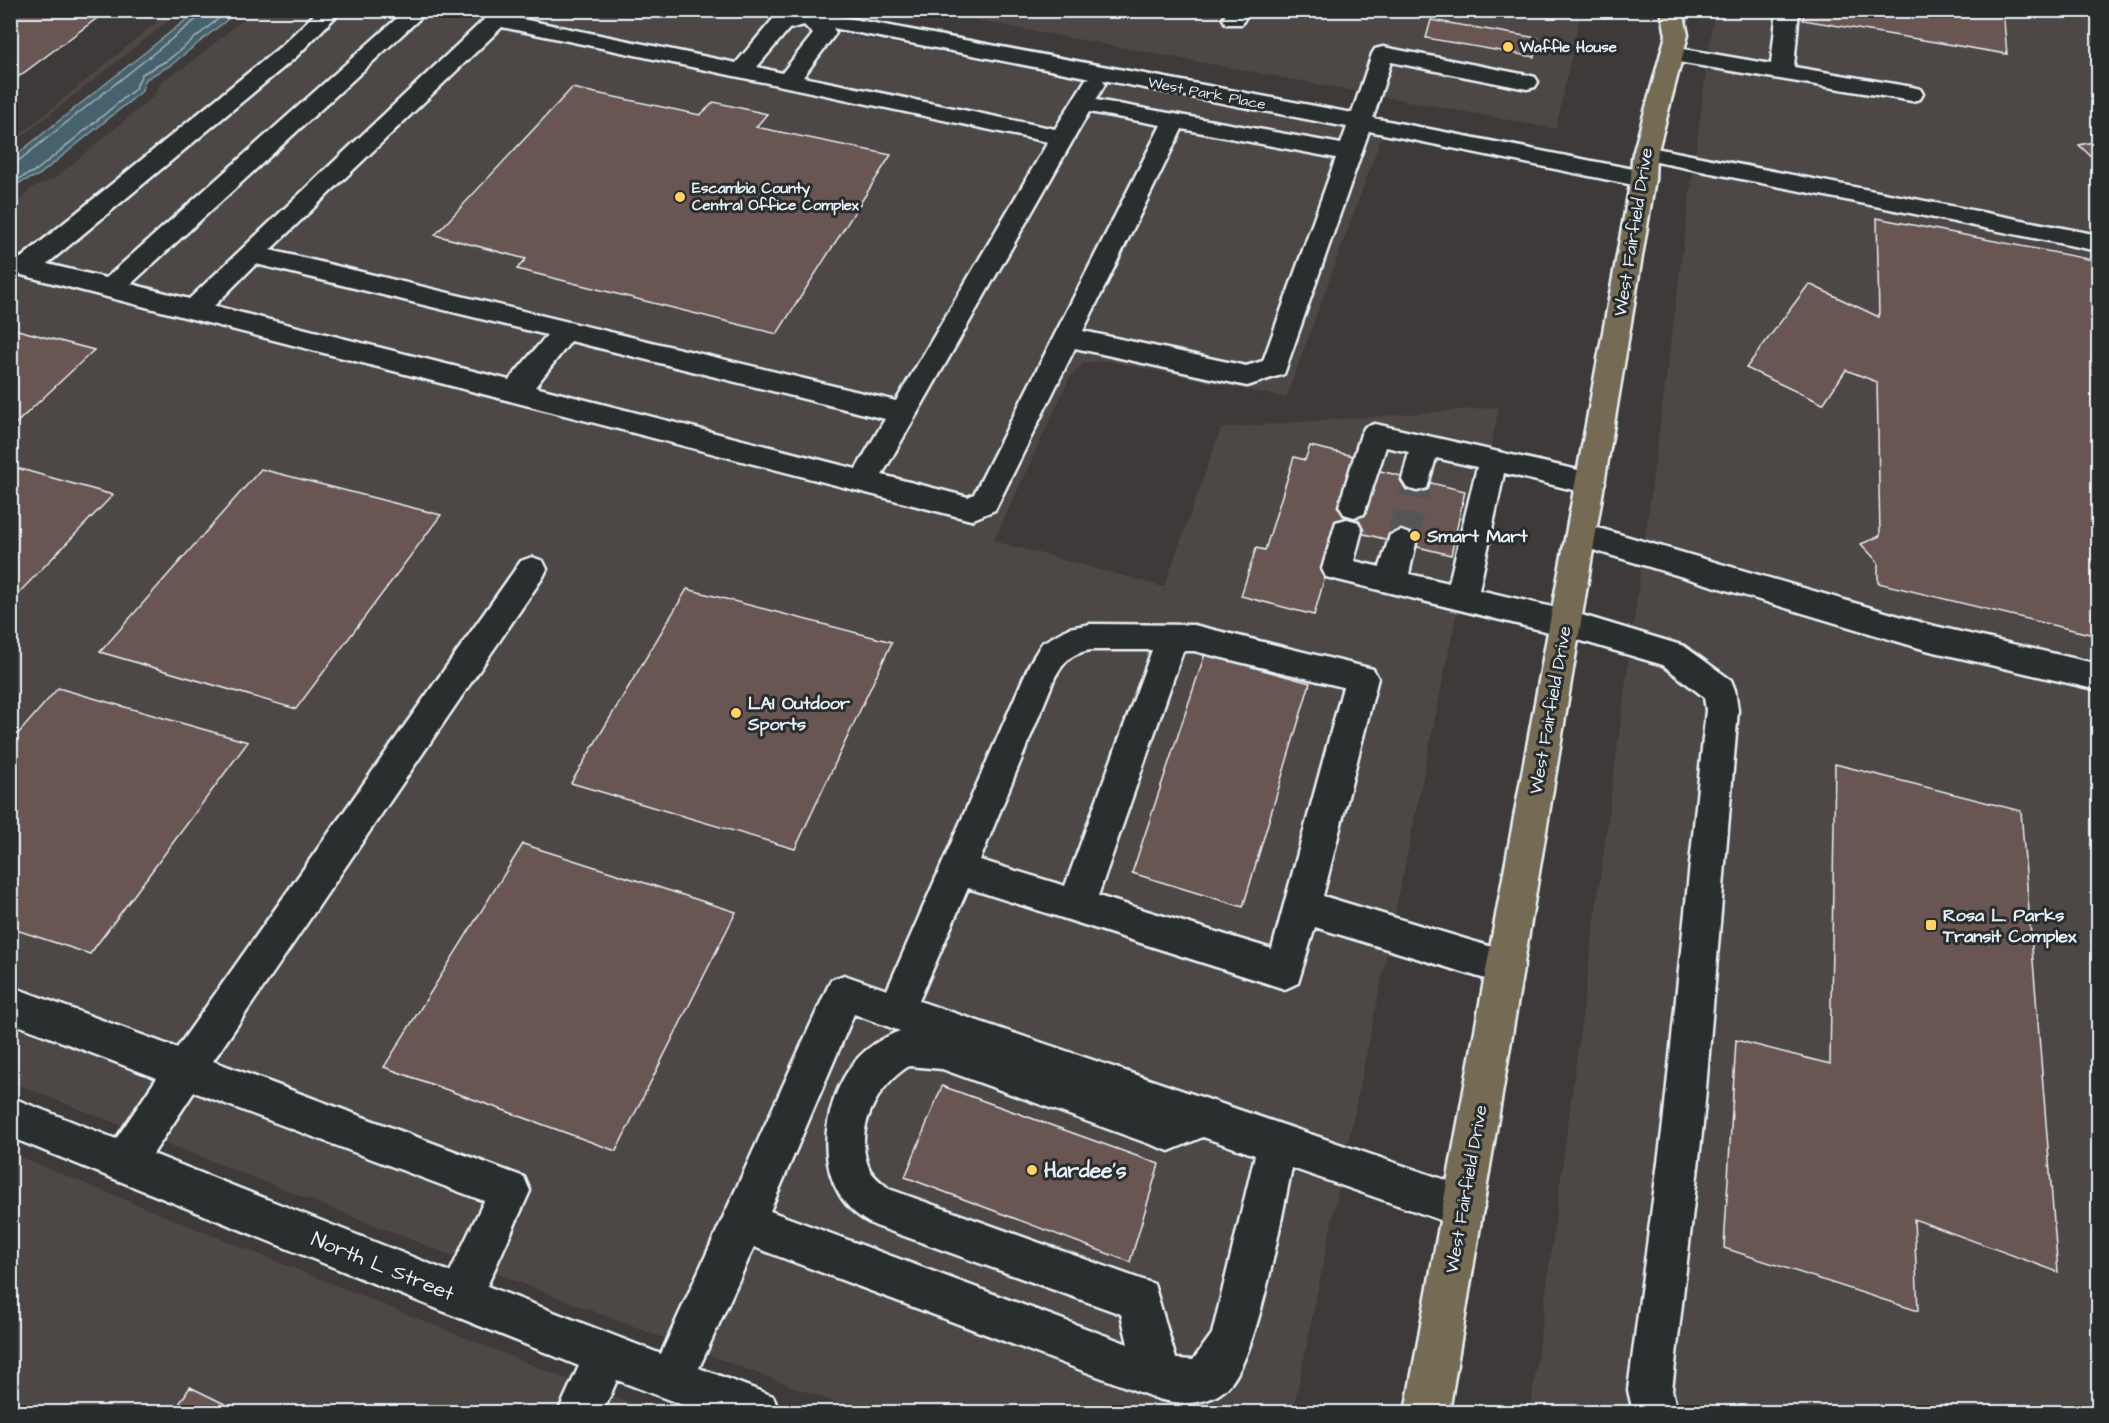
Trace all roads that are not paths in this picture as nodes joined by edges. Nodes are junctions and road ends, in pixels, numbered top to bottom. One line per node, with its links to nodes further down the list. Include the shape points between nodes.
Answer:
1 (332, 10): 25 (street, via 288,52)
2 (419, 10): 26 (street)
3 (770, 10): 8 (street, West Park Place)
4 (877, 10): 11 (street, West Park Place)
5 (1672, 10): 10 (main road, West Fairfield Drive)
6 (1693, 10): 10 (main road)
7 (1788, 10): 12 (street)
8 (811, 14): 11 (street, West Park Place); 13 (street, via 781,24); 14 (street, via 825,33)
9 (502, 15): 13 (street); 24 (street)
10 (1674, 45): 12 (street); 22 (main road, West Fairfield Drive)
11 (1106, 64): 17 (street); 18 (street, West Park Place)
12 (1782, 71): 16 (street)
13 (741, 72): 14 (street)
14 (787, 82): 20 (street)
15 (1527, 82): 18 (street, via 1383,54)
16 (1912, 94)
17 (1082, 104): 19 (street); 20 (street)
18 (1363, 112): 21 (street); 22 (street, West Park Place)
19 (1174, 122): 21 (street); 29 (street)
20 (1062, 138): 31 (street)
21 (1350, 153): 29 (street, via 1274,367 1247,376)
22 (1644, 163): 23 (street, West Park Place); 36 (main road, West Fairfield Drive)
23 (2098, 243)
24 (251, 254): 27 (street); 28 (street)
25 (18, 266): 26 (street)
26 (111, 288): 27 (street)
27 (194, 309): 30 (street)
28 (565, 330): 30 (street); 31 (street)
29 (1068, 337): 35 (street, via 986,502 971,509)
30 (515, 392): 35 (street)
31 (903, 412): 35 (street)
32 (1425, 446): 33 (street); 34 (street); 40 (street, via 1375,434 1337,568)
33 (1493, 460): 36 (street); 41 (street)
34 (1417, 480)
35 (863, 482)
36 (1590, 483): 37 (main road, West Fairfield Drive)
37 (1581, 535): 42 (main road, West Fairfield Drive); 44 (street, via 1926,637)
38 (1401, 543): 40 (street)
39 (532, 568): 51 (street)
40 (1392, 582): 41 (street)
41 (1461, 598): 42 (street)
42 (1565, 623): 48 (main road, West Fairfield Drive); 65 (street, via 1673,655 1719,690 1722,710 1683,1124 1650,1390)
43 (1172, 638): 45 (street, via 1091,637 1069,640 1053,652); 46 (street); 47 (street, via 1194,638 1362,678)
44 (2098, 677)
45 (958, 869): 46 (street); 50 (street)
46 (1076, 906): 47 (street, via 1285,971)
47 (1304, 907): 48 (street)
48 (1505, 967): 56 (main road, West Fairfield Drive)
49 (10, 1004): 51 (street)
50 (897, 1009): 53 (street); 57 (street, via 844,993)
51 (187, 1068): 55 (street); 58 (street, via 510,1191)
52 (10, 1117): 55 (street, North L Street)
53 (1202, 1117): 54 (street); 60 (street, via 1169,1131 926,1047 902,1048 881,1063 862,1086 848,1113 844,1137 847,1163 857,1186 876,1205 1139,1299)
54 (1278, 1143): 56 (street); 60 (street, via 1233,1335 1221,1364 1202,1382 1177,1383)
55 (124, 1162): 58 (street, North L Street)
56 (1463, 1207): 64 (main road, West Fairfield Drive)
57 (744, 1222): 60 (street); 61 (street)
58 (460, 1297): 59 (street, North L Street)
59 (606, 1355): 61 (street, North L Street); 62 (street)
60 (1158, 1377)
61 (672, 1379): 63 (street, North L Street)
62 (579, 1413)
63 (757, 1413)
64 (1427, 1413)
65 (1655, 1413)

